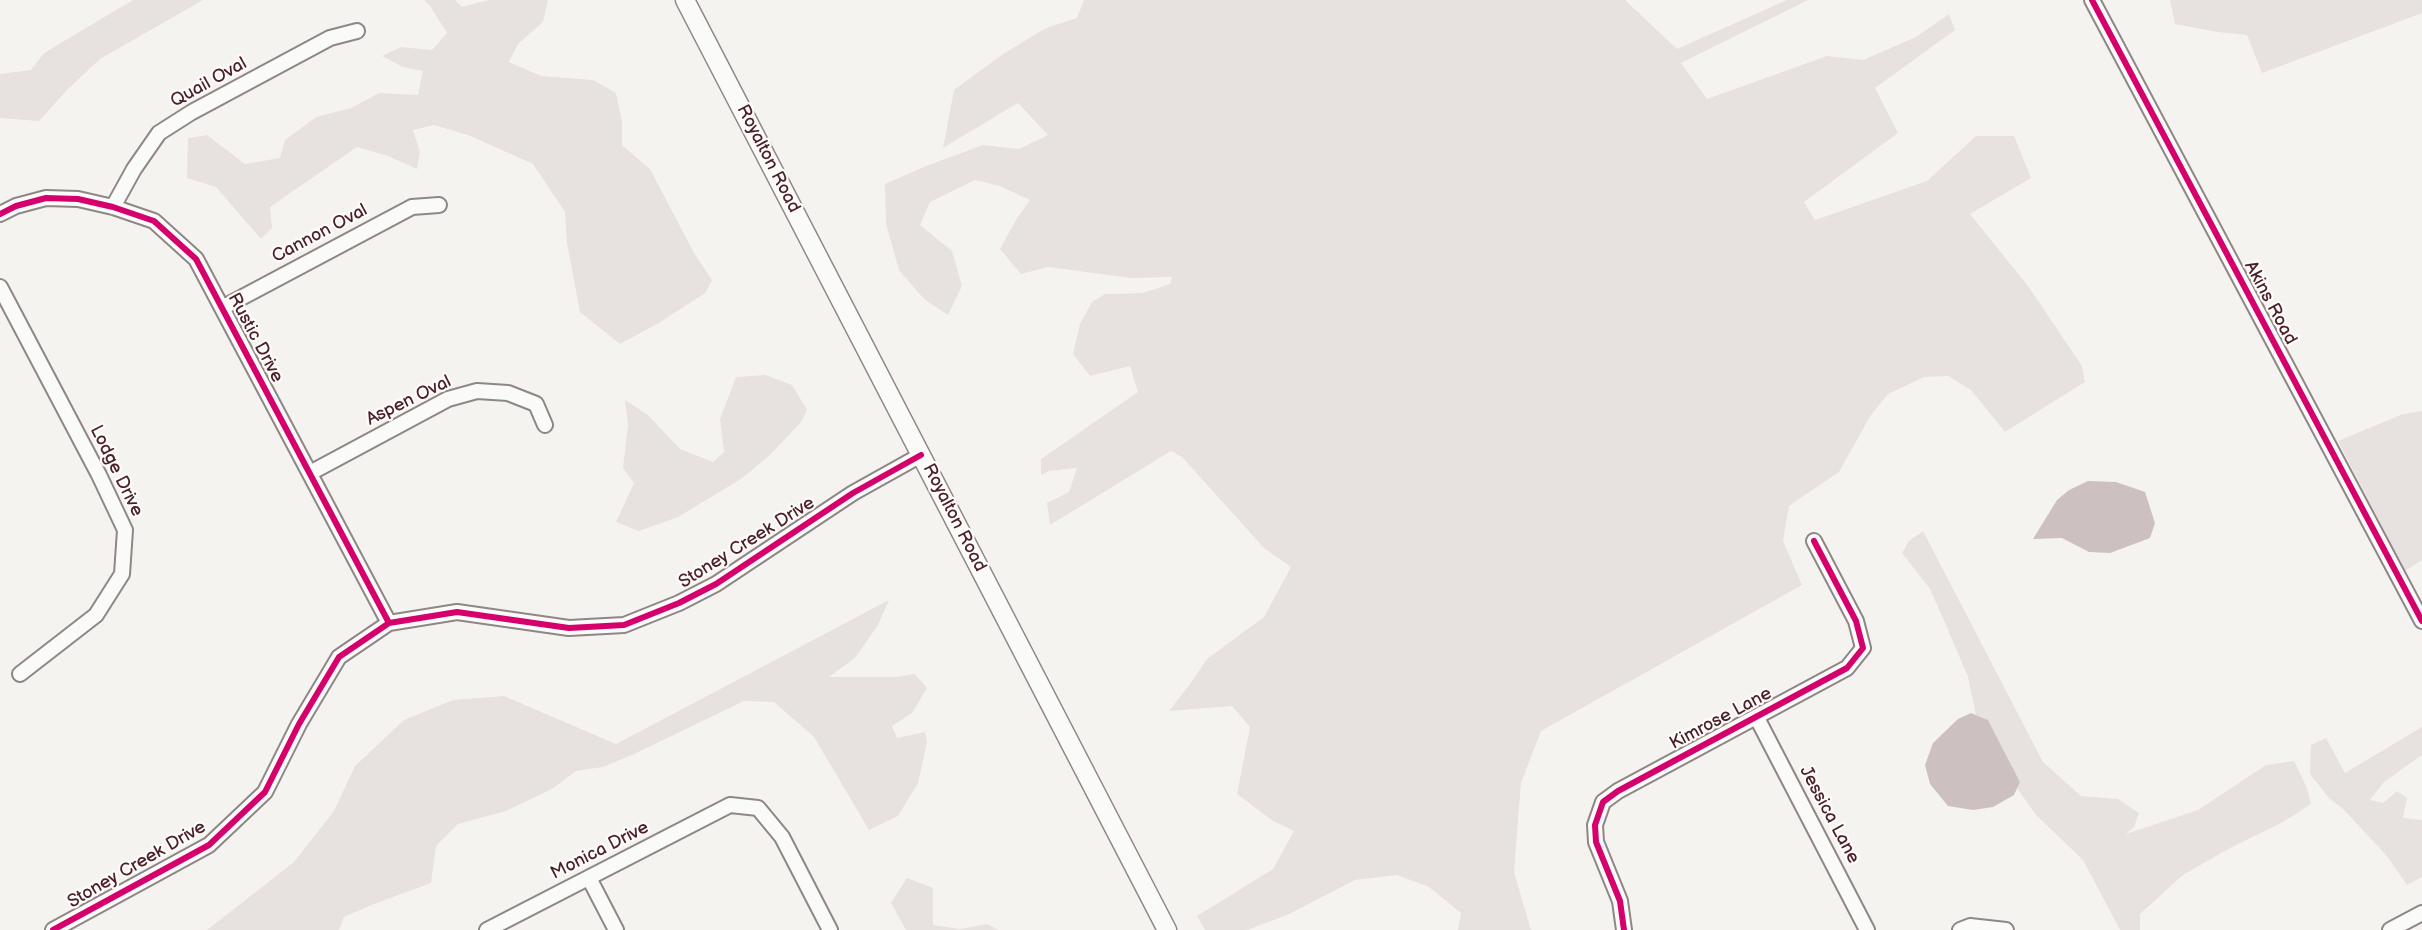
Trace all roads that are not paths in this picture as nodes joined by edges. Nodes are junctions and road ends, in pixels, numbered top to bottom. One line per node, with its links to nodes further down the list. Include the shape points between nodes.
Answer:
1 (685, 0): 10 (main road, Royalton Road)
2 (2092, 0): 13 (street, Akins Road)
3 (357, 31): 5 (street, Quail Oval, via 330,38 159,133 134,169)
4 (439, 204): 8 (street, Cannon Oval, via 412,207)
5 (114, 207): 6 (street, Rustic Drive, via 78,199 46,198); 8 (street, Rustic Drive, via 154,222 196,258)
6 (0, 214)
7 (0, 287): 15 (street, Lodge Drive, via 125,530 122,574 96,615)
8 (222, 308): 11 (street, Rustic Drive)
9 (545, 426): 11 (street, Aspen Oval, via 536,404 508,393 477,391 448,399)
10 (922, 455): 14 (street, Stoney Creek Drive, via 853,493 716,584 624,625 569,628 457,612); 23 (main road, Royalton Road)
11 (310, 473): 14 (street, Rustic Drive)
12 (1814, 541): 16 (street, Kimrose Lane, via 1856,621 1863,648 1846,668)
13 (2422, 621)
14 (389, 623): 19 (street, Stoney Creek Drive, via 338,657 299,724 266,792 209,845)
15 (20, 674)
16 (1757, 718): 24 (street, Kimrose Lane, via 1618,790 1603,802 1595,825 1596,842 1620,901); 25 (street, Jessica Lane)
17 (589, 878): 20 (street, Monica Drive); 21 (street); 22 (street, Monica Drive, via 730,806 758,808 782,837)
18 (2422, 913): 28 (street)
19 (53, 930)
20 (488, 930)
21 (616, 930)
22 (830, 930)
23 (1167, 930)
24 (1624, 930)
25 (1867, 930)
26 (1960, 930): 27 (street, via 1970,926)
27 (2006, 930)
28 (2390, 930)

